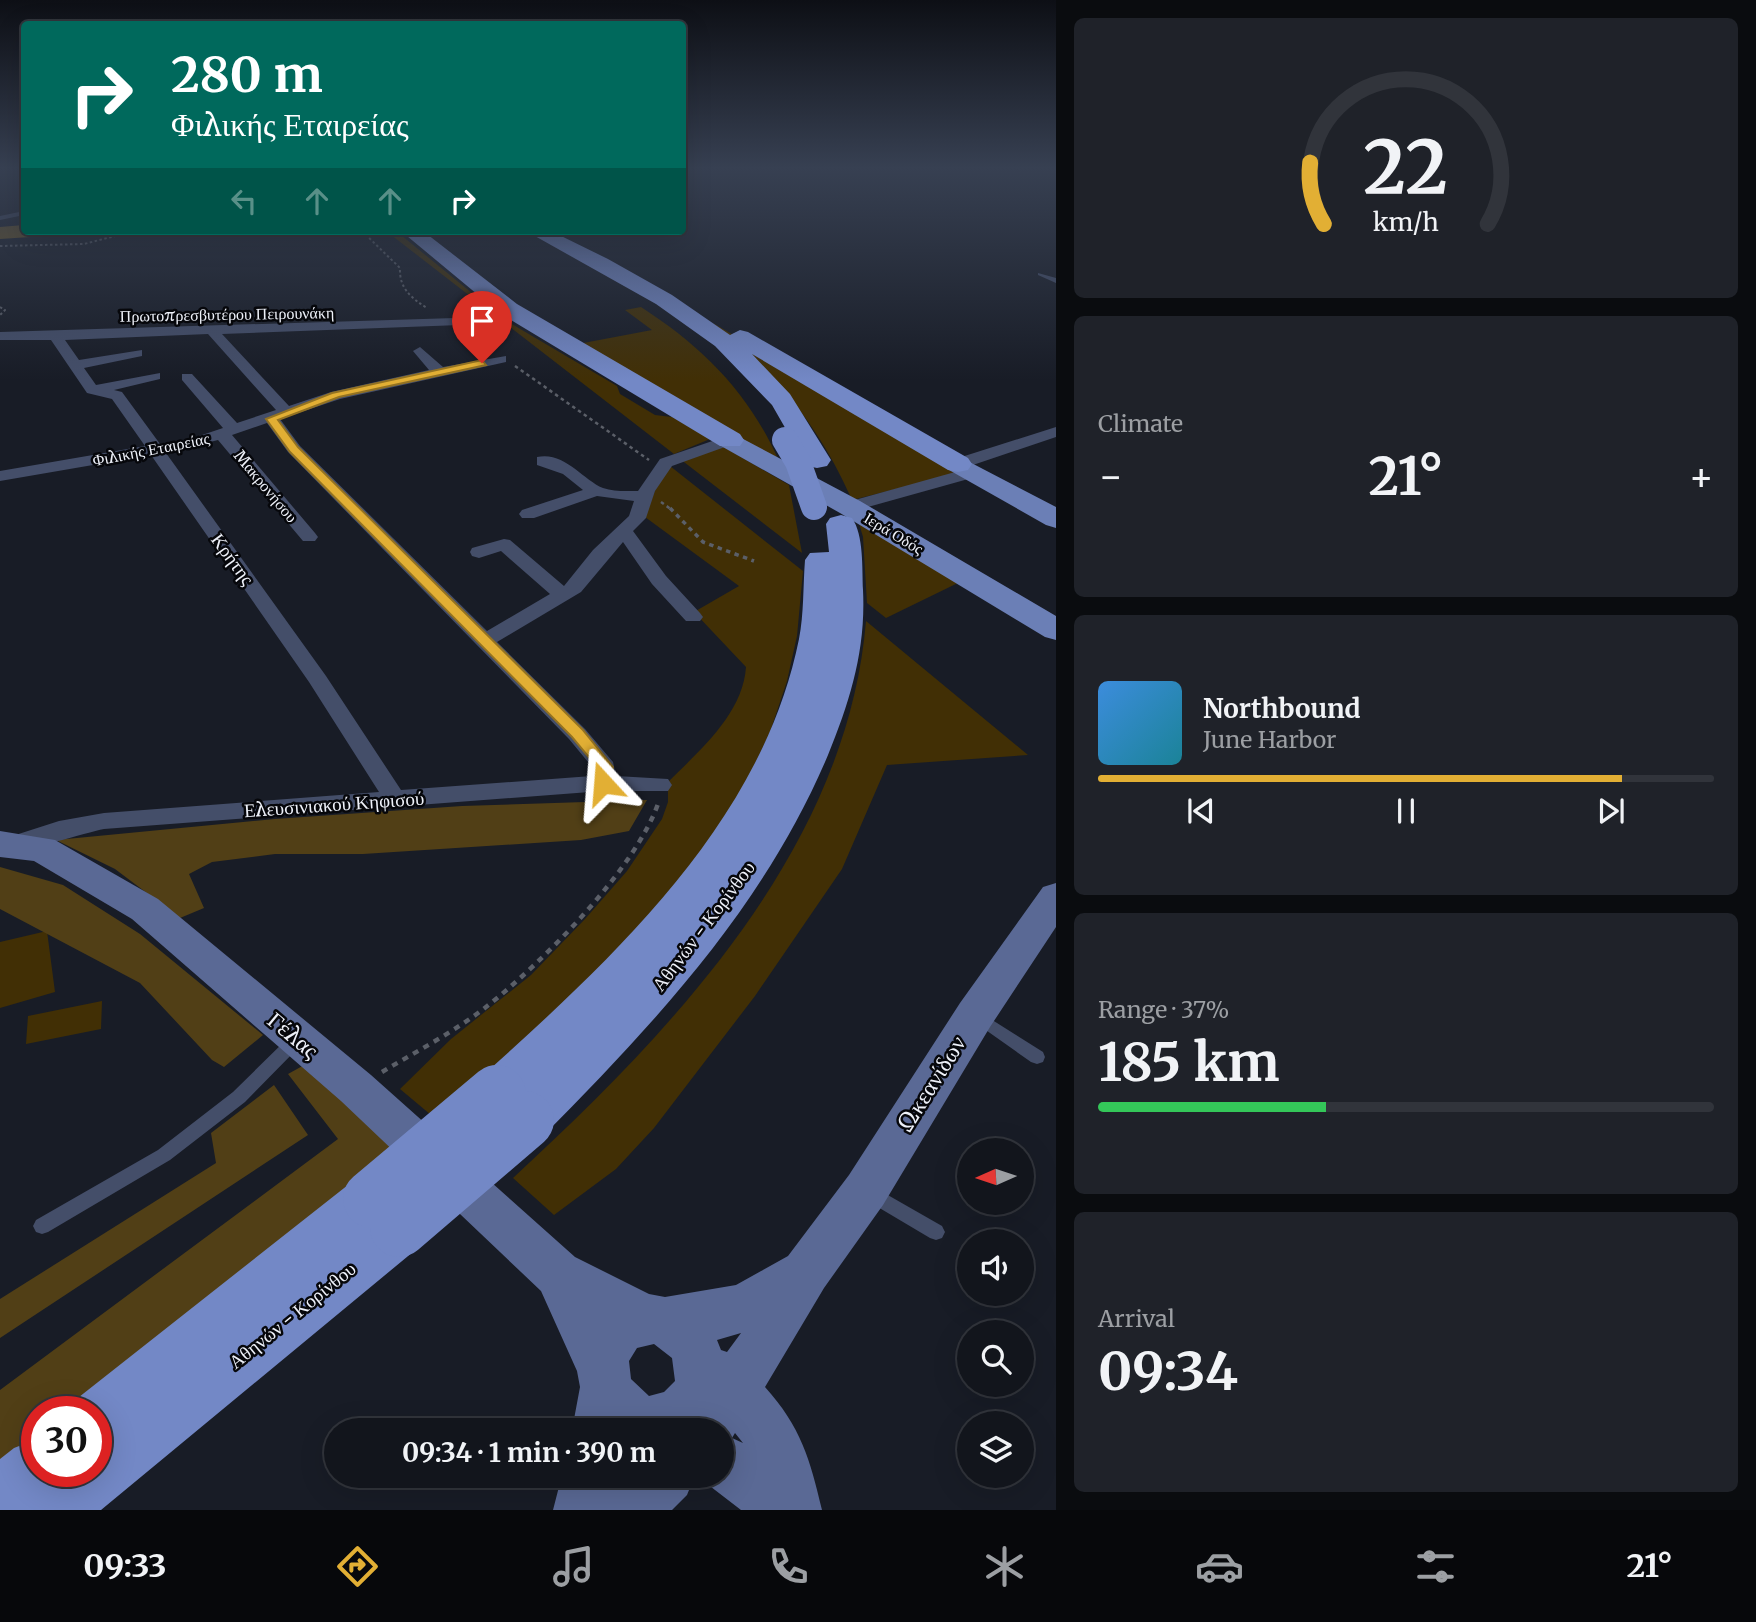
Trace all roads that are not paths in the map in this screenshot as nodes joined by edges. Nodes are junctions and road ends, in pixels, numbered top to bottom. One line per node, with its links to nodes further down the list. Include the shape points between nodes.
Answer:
1 (422, 239): 22 (highway, via 509,309)
2 (533, 239): 35 (highway, Αθηνών - Κορίνθου, bridge, via 622,287 694,334 737,373 756,394 798,462)
3 (552, 239): 6 (highway, Αθηνών - Κορίνθου)
4 (1041, 274): 5 (lane)
5 (1056, 281)
6 (636, 283): 25 (highway, via 683,304); 30 (highway, Αθηνών - Κορίνθου, via 686,314 755,370 786,408)
7 (455, 322): 8 (street, Πρωτοπρεσβυτέρου Πειρουνάκη, via 360,329)
8 (212, 330): 9 (street, Πρωτοπρεσβυτέρου Πειρουνάκη); 19 (street)
9 (122, 333): 11 (street, Πρωτοπρεσβυτέρου Πειρουνάκη); 13 (street)
10 (0, 336): 11 (street, Πρωτοπρεσβυτέρου Πειρουνάκη)
11 (55, 337): 15 (street)
12 (420, 351): 16 (street)
13 (138, 353): 15 (street); 18 (street, via 157,378)
14 (501, 359): 16 (street, Φιλικής Εταιρείας)
15 (75, 365): 18 (street)
16 (437, 372): 19 (street, Φιλικής Εταιρείας, via 336,395)
17 (187, 377): 21 (street, Μακρονήσου)
18 (92, 390): 23 (street, Κρήτης, via 117,395)
19 (279, 416): 21 (street, Φιλικής Εταιρείας); 39 (street, via 294,449)
20 (1056, 432): 25 (street)
21 (229, 433): 23 (street, Φιλικής Εταιρείας); 33 (street, Μακρονήσου)
22 (730, 440): 28 (street, via 666,463); 30 (main road, Ιερά Οδός)
23 (155, 450): 26 (street, Φιλικής Εταιρείας); 42 (street, Κρήτης, via 319,681)
24 (543, 461): 27 (street, via 569,470)
25 (966, 468): 30 (street); 31 (main road)
26 (0, 476)
27 (596, 491): 28 (street); 29 (street)
28 (644, 496): 32 (street, via 637,518)
29 (528, 514)
30 (845, 515): 35 (highway, Αθηνών - Κορίνθου); 38 (main road, Ιερά Οδός)
31 (1056, 519)
32 (624, 531): 36 (street); 37 (street)
33 (309, 537)
34 (479, 552): 36 (street, via 504,544)
35 (834, 563): 49 (highway, Αθηνών - Κορίνθου, bridge, via 834,616 842,663 805,769 775,828 732,893 639,1008 511,1107)
36 (563, 595): 39 (street)
37 (693, 617)
38 (1056, 630)
39 (486, 640): 40 (street, via 605,767)
40 (603, 783): 41 (street, Ελευσινιακού Κηφισού); 42 (street, Ελευσινιακού Κηφισού)
41 (660, 785)
42 (396, 799): 43 (street, Ελευσινιακού Κηφισού, via 104,821)
43 (6, 845): 46 (main road, Γέλας, via 42,849 145,909)
44 (1056, 897): 45 (main road, Ωκεανίδων)
45 (975, 1015): 47 (lane); 48 (main road, Ωκεανίδων)
46 (297, 1039): 50 (lane, via 239,1097 164,1155); 53 (main road, Γέλας)
47 (1037, 1058)
48 (866, 1190): 51 (lane); 52 (main road, Ωκεανίδων)
49 (386, 1213): 56 (highway, Αθηνών - Κορίνθου); 62 (highway, Αθηνών - Κορίνθου)
50 (42, 1226)
51 (936, 1232)
52 (807, 1271): 54 (main road, Ωκεανίδων); 54 (main road, Ωκεανίδων, via 756,1305 729,1314)
53 (558, 1274): 54 (main road, Γέλας); 55 (main road, Γέλας)
54 (690, 1363): 55 (main road, via 703,1375 699,1395 687,1412 669,1422); 55 (main road, via 619,1330 603,1354); 66 (main road, via 769,1432)
55 (624, 1408)
56 (112, 1411)
57 (734, 1470): 65 (main road)
58 (21, 1484): 61 (highway)
59 (587, 1488): 63 (main road)
60 (655, 1488): 64 (main road)
61 (0, 1500)
62 (50, 1510)
63 (581, 1510)
64 (634, 1510)
65 (781, 1510)
66 (794, 1510)

